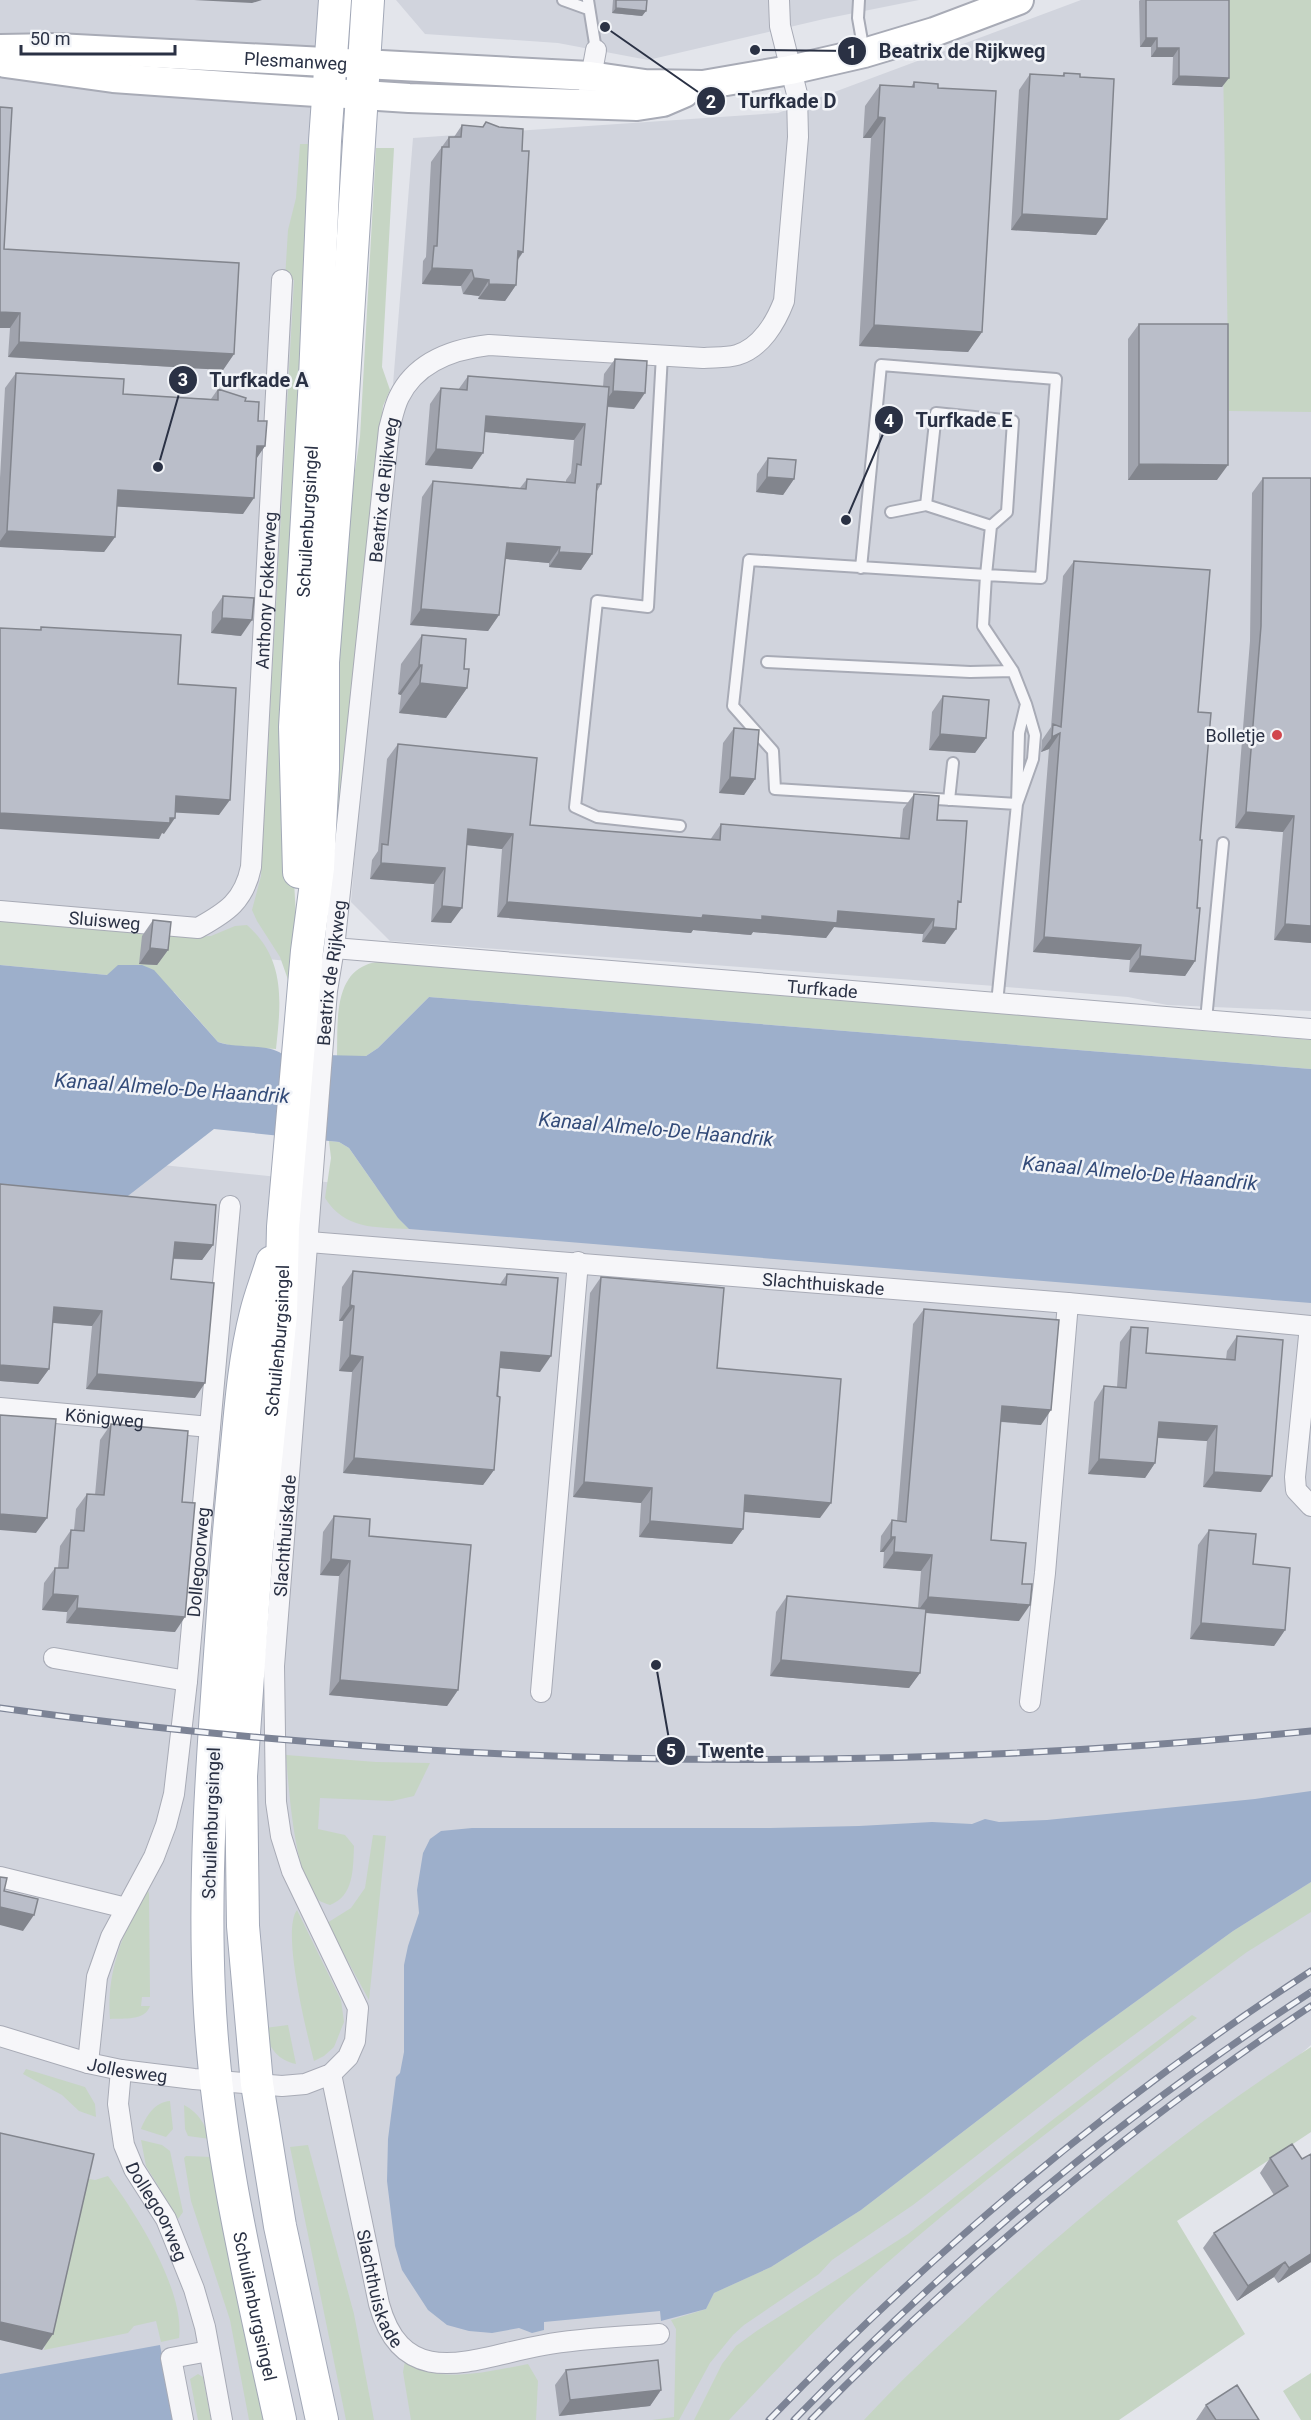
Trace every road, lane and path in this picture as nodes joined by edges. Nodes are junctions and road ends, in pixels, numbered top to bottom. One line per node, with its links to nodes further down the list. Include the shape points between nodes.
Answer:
1 (335, 0): 13 (main road, Schuilenburgsingel)
2 (368, 0): 14 (main road, Schuilenburgsingel)
3 (563, 0): 7 (lane)
4 (779, 0): 12 (street, Beatrix de Rijkweg, via 780,26)
5 (859, 0): 9 (lane)
6 (1019, 0): 9 (main road, Plesmanweg)
7 (588, 4): 11 (lane)
8 (0, 49): 13 (main road, Plesmanweg, via 57,48)
9 (864, 53): 12 (main road, Plesmanweg)
10 (0, 63): 13 (main road, Plesmanweg, via 113,78)
11 (593, 63): 14 (main road, Plesmanweg); 15 (main road, Plesmanweg, via 645,84); 16 (street)
12 (790, 70): 15 (main road, Plesmanweg); 18 (street, Beatrix de Rijkweg, via 797,94 798,137 787,276 784,301 776,321 754,345 738,355)
13 (329, 78): 14 (main road, Plesmanweg); 34 (main road, Schuilenburgsingel, via 295,727 298,867)
14 (363, 80): 16 (main road, Plesmanweg); 34 (main road, Schuilenburgsingel, via 323,662)
15 (703, 85): 16 (main road, Plesmanweg, via 663,102)
16 (588, 105)
17 (282, 280): 32 (street, Anthony Fokkerweg, via 251,867 248,883)
18 (662, 355): 30 (lane, via 648,607 597,601 575,807 597,817); 34 (street, Beatrix de Rijkweg, via 489,345 465,348 439,357 418,373 399,396 389,429)
19 (926, 505): 20 (lane); 21 (lane); 21 (lane, via 936,413 1013,421 1007,512)
20 (891, 512)
21 (991, 526): 23 (lane)
22 (861, 568): 23 (lane); 23 (lane, via 881,365 1056,379 1041,579); 28 (lane, via 748,560 733,706 773,751 775,789)
23 (986, 575): 25 (lane, via 982,626)
24 (767, 662): 25 (lane)
25 (1013, 672): 26 (lane)
26 (1026, 704): 29 (lane, via 1019,734); 29 (lane, via 1035,735 1033,759)
27 (953, 763): 28 (lane)
28 (949, 800): 29 (lane)
29 (1017, 804): 35 (lane)
30 (680, 826)
31 (1223, 843): 36 (lane)
32 (238, 900): 33 (street, Sluisweg, via 224,914 198,928)
33 (0, 911)
34 (320, 950): 35 (street, Turfkade); 39 (main road, Schuilenburgsingel)
35 (997, 1003): 36 (street, Turfkade)
36 (1206, 1020): 37 (street, Turfkade)
37 (1311, 1029)
38 (230, 1206): 44 (street, Dollegoorweg)
39 (296, 1235): 40 (street, Slachthuiskade); 55 (street, Slachthuiskade, via 274,1666 276,1802 292,1871 358,2008 355,2041 348,2057); 56 (main road, Schuilenburgsingel, via 256,1312 244,1377 227,1550 207,1887); 57 (main road, Schuilenburgsingel, via 281,1314 256,1546 241,1776 243,1926)
40 (578, 1262): 41 (street, Slachthuiskade); 48 (street)
41 (1068, 1303): 42 (street, Slachthuiskade); 49 (street)
42 (1310, 1326): 45 (street, Slachthuiskade, via 1295,1477 1296,1490)
43 (0, 1408): 44 (street, Königweg)
44 (210, 1426): 47 (street, Dollegoorweg)
45 (1311, 1506)
46 (54, 1658): 47 (street)
47 (187, 1681): 51 (street, Dollegoorweg, via 178,1765 166,1825 154,1857)
48 (541, 1692)
49 (1030, 1702)
50 (0, 1877): 51 (street)
51 (126, 1908): 53 (street, Dollegoorweg, via 97,1977)
52 (0, 2036): 53 (street, Jollesweg)
53 (88, 2062): 54 (street, Jollesweg)
54 (121, 2070): 56 (street, Jollesweg); 59 (street, Dollegoorweg, via 118,2104 124,2145 134,2169 166,2219 181,2255)
55 (331, 2074): 57 (street, Slachthuiskade, via 305,2084); 58 (street, Slachthuiskade, via 381,2312 390,2334 402,2348 428,2362 446,2365 545,2344)
56 (216, 2081): 57 (street, Jollesweg); 62 (main road, Schuilenburgsingel, via 238,2227)
57 (257, 2084): 63 (main road, Schuilenburgsingel, via 280,2226)
58 (659, 2334)
59 (209, 2351): 60 (street, via 171,2358); 61 (street, Dollegoorweg)
60 (183, 2420)
61 (222, 2420)
62 (280, 2420)
63 (322, 2420)

